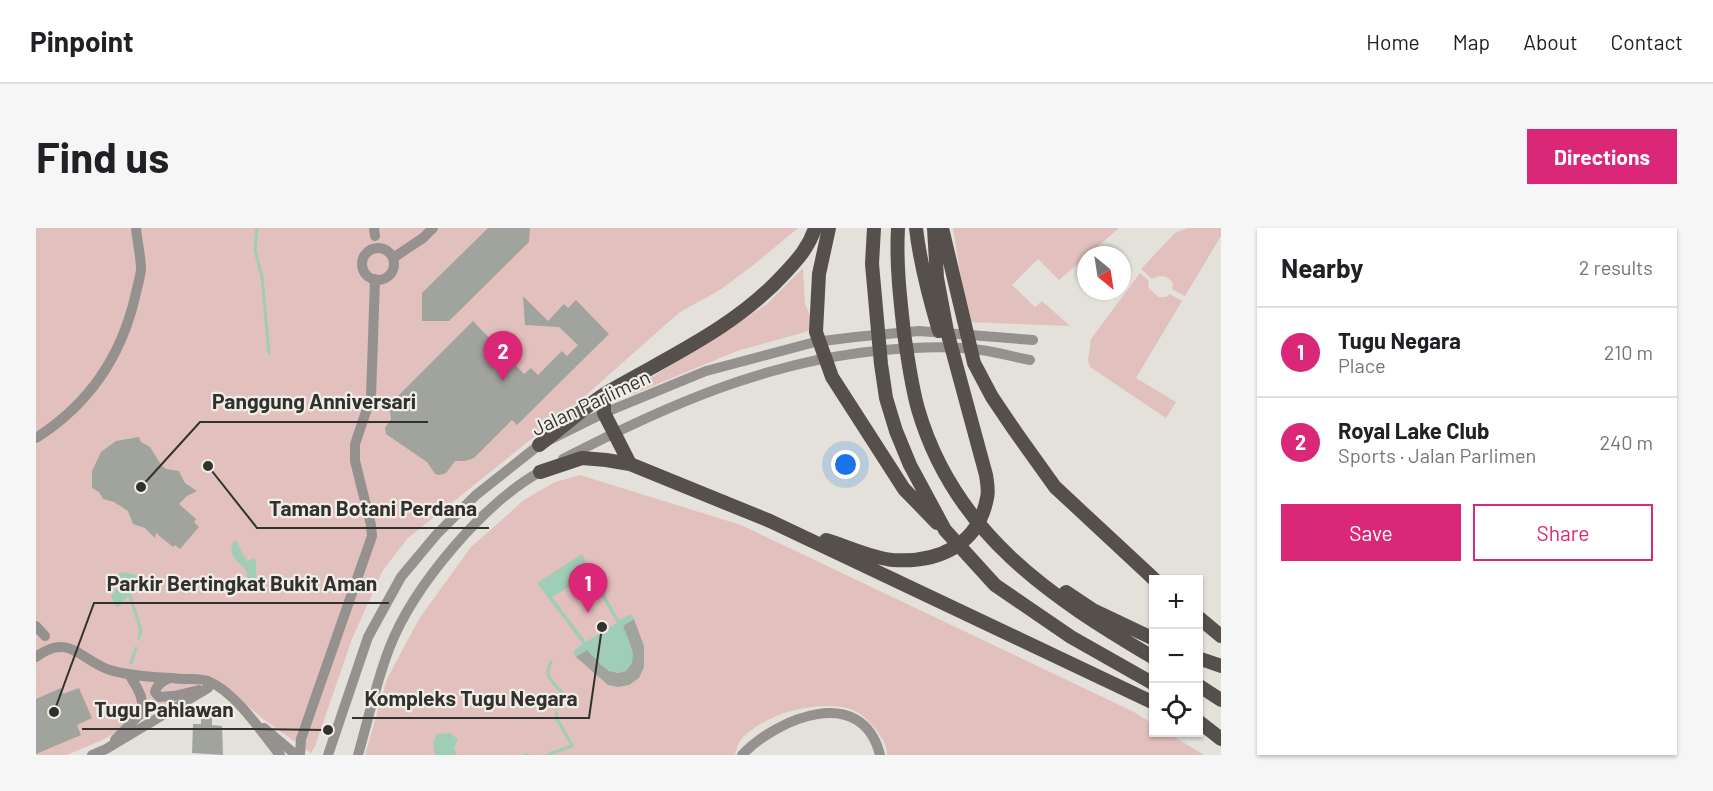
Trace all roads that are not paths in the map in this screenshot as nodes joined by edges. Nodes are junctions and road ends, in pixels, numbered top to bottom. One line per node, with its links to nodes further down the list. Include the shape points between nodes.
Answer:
1 (136, 228): 22 (street, via 141,270 130,318 111,362 79,405)
2 (433, 228): 10 (street)
3 (815, 228): 19 (main road, via 796,262 772,288 729,323)
4 (829, 228): 27 (main road, via 819,274 816,332 832,377 904,489)
5 (874, 228): 27 (main road, via 872,264 886,398 910,465)
6 (898, 228): 28 (main road, via 901,302 910,375 919,411 944,472 972,516)
7 (916, 228): 17 (main road, via 927,291 942,342)
8 (934, 228): 17 (main road, via 939,289)
9 (942, 228): 29 (main road, via 974,363 992,397 1055,487)
10 (393, 258): 11 (street, via 393,271); 11 (street, via 381,248 365,255 365,272)
11 (375, 279): 48 (street, via 370,398 355,444 355,461 372,536)
12 (1015, 338): 13 (street, Jalan Parlimen); 14 (street); 16 (street, Jalan Parlimen, via 919,331 855,336 815,342)
13 (1033, 340)
14 (1013, 357): 15 (street, Jalan Parlimen); 18 (street, Jalan Parlimen, via 980,350 915,347 853,352 813,359)
15 (1030, 360)
16 (706, 371): 18 (street); 20 (street, Jalan Parlimen)
17 (961, 386): 26 (main road, via 982,457 988,496 980,519 955,548 934,557 891,560)
18 (712, 389): 21 (street, Jalan Parlimen)
19 (604, 395): 20 (main road); 23 (main road)
20 (604, 413): 21 (main road); 23 (street, Jalan Parlimen)
21 (614, 433): 24 (main road); 25 (street, Jalan Parlimen)
22 (36, 438)
23 (539, 445): 52 (street, Jalan Parlimen, via 476,495 401,577 368,637)
24 (630, 464): 25 (main road, via 582,458); 26 (main road)
25 (540, 472): 56 (street, Jalan Parlimen, via 477,522 416,596 389,648)
26 (770, 521): 45 (main road)
27 (945, 530): 41 (main road, via 995,585 1071,637)
28 (996, 543): 34 (main road, via 1093,610); 35 (main road, via 1048,591)
29 (1151, 575)
30 (1203, 620): 33 (main road)
31 (36, 626): 32 (street)
32 (45, 636)
33 (1221, 636)
34 (1149, 637)
35 (1149, 655)
36 (36, 657): 39 (street, via 46,649 68,646 109,670)
37 (1203, 660): 38 (main road)
38 (1221, 666)
39 (129, 674): 40 (street); 51 (street, via 142,697 142,708)
40 (170, 678): 42 (street, via 209,681); 42 (street, via 156,688 159,697)
41 (1152, 683)
42 (212, 687): 46 (street, via 238,705); 51 (street)
43 (1203, 688): 44 (main road)
44 (1221, 700)
45 (1149, 701)
46 (258, 726): 50 (street); 54 (street)
47 (1203, 726): 49 (main road)
48 (301, 739): 50 (street); 55 (street)
49 (1221, 739)
50 (281, 743): 55 (street)
51 (106, 749): 53 (street)
52 (328, 752)
53 (92, 755)
54 (279, 755)
55 (298, 755)
56 (358, 755)
57 (742, 755): 58 (street, via 753,744 802,716 834,713 859,722 871,733)
58 (880, 755)

